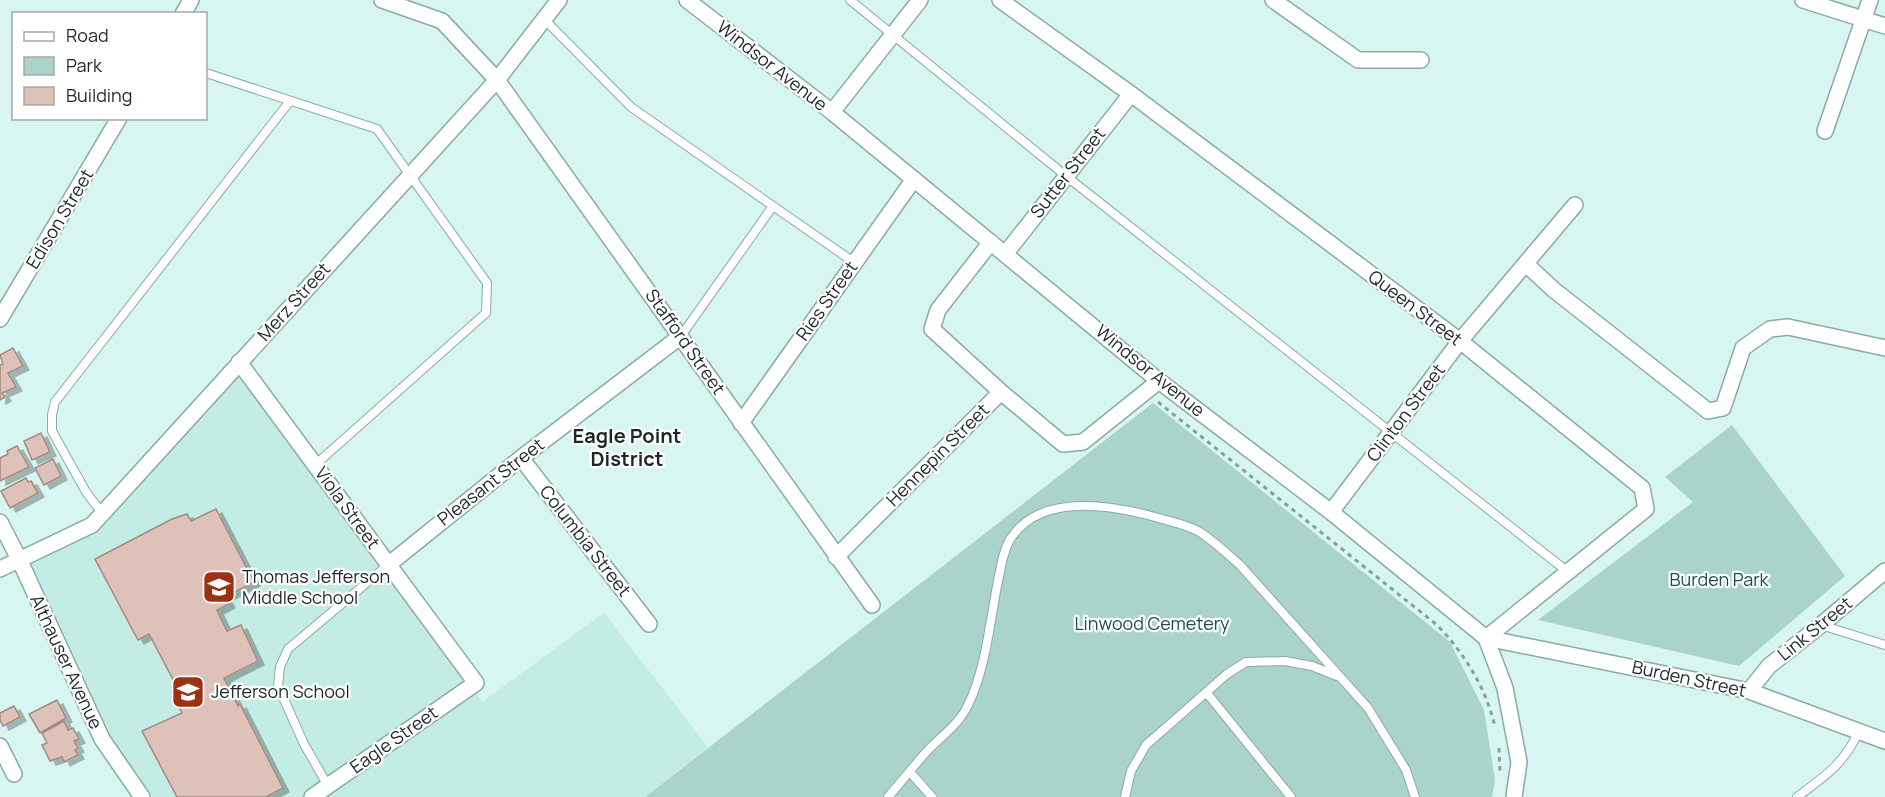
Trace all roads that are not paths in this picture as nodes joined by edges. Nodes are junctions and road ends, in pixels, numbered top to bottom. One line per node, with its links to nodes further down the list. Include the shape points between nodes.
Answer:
1 (382, 0): 16 (street, Stafford Street, via 442,21)
2 (559, 0): 11 (street, Merz Street)
3 (687, 0): 19 (street, Windsor Avenue)
4 (850, 0): 13 (lane)
5 (920, 0): 13 (street)
6 (1000, 0): 17 (street, Queen Street)
7 (1273, 0): 14 (street, via 1358,60)
8 (1803, 0): 10 (street)
9 (1870, 0): 10 (street)
10 (1863, 18): 12 (street); 21 (street)
11 (544, 20): 16 (street, Merz Street); 26 (lane, via 631,107)
12 (1885, 26)
13 (893, 35): 19 (street); 23 (lane)
14 (1421, 60)
15 (207, 73): 18 (lane)
16 (497, 80): 22 (street, Merz Street); 32 (street, Stafford Street)
17 (1131, 94): 23 (street, Sutter Street); 33 (street, Queen Street)
18 (290, 101): 22 (lane, via 377,129); 43 (lane, via 55,402 52,431)
19 (832, 112): 24 (street, Windsor Avenue)
20 (118, 120): 31 (street, Edison Street)
21 (1825, 131)
22 (411, 174): 35 (street, Merz Street); 41 (lane, via 487,283 486,313)
23 (1066, 176): 28 (street, Sutter Street); 39 (lane)
24 (914, 179): 27 (street, Windsor Avenue); 29 (street, Ries Street)
25 (1575, 205): 30 (street, Clinton Street)
26 (773, 206): 29 (lane); 32 (lane)
27 (991, 242): 28 (street, Windsor Avenue); 37 (street, via 938,310 932,329)
28 (1006, 254): 36 (street, Windsor Avenue)
29 (855, 263): 38 (street, Ries Street)
30 (1526, 264): 33 (street, Clinton Street); 34 (street, via 1708,411 1723,408 1743,348 1770,329 1788,327)
31 (0, 320)
32 (681, 336): 38 (street, Stafford Street); 40 (street, Pleasant Street)
33 (1460, 341): 39 (street, Clinton Street); 50 (street, Queen Street, via 1642,488 1647,509)
34 (1885, 348)
35 (239, 362): 41 (street, Viola Street); 43 (street, Merz Street)
36 (1159, 381): 37 (street, Hennepin Street, via 1083,442 1063,444); 42 (street, Windsor Avenue)
37 (1001, 392): 45 (street, Hennepin Street)
38 (741, 423): 45 (street, Stafford Street)
39 (1391, 433): 42 (street, Clinton Street); 50 (lane)
40 (521, 458): 47 (street, Pleasant Street); 52 (street, Columbia Street)
41 (315, 465): 47 (street, Viola Street)
42 (1331, 512): 54 (street, Windsor Avenue)
43 (102, 513): 46 (street, Merz Street, via 92,525)
44 (0, 522): 46 (street, Althauser Avenue)
45 (836, 557): 51 (street, Stafford Street)
46 (19, 559): 48 (street, Merz Street); 66 (street, Althauser Avenue, via 102,739)
47 (388, 565): 57 (street, Viola Street); 65 (lane, via 288,649 280,667 278,686)
48 (0, 569)
49 (1885, 571): 53 (street, Link Street)
50 (1568, 572): 54 (street, Queen Street)
51 (872, 605)
52 (649, 624)
53 (1821, 625): 55 (lane); 58 (street, Link Street, via 1769,666)
54 (1486, 638): 58 (street, Burden Street); 73 (street, via 1505,688 1519,762)
55 (1885, 645)
56 (1342, 678): 59 (lane, via 1285,661 1254,662 1227,674); 63 (lane, via 1240,565 1197,531 1107,506 1061,508 1026,522 1011,538 1003,556 984,652 968,706); 72 (lane, via 1383,731 1406,770)
57 (476, 683): 65 (street, Eagle Street)
58 (1749, 691): 60 (street, Burden Street)
59 (1206, 692): 70 (lane, via 1146,745 1131,771); 71 (lane)
60 (1860, 732): 61 (street, Burden Street); 74 (lane, via 1843,760)
61 (1885, 741)
62 (0, 746): 64 (street)
63 (910, 772): 68 (lane); 69 (lane)
64 (14, 774)
65 (328, 786): 67 (street, Eagle Street)
66 (142, 797)
67 (312, 797)
68 (888, 797)
69 (932, 797)
70 (1125, 797)
71 (1291, 797)
72 (1415, 797)
73 (1514, 797)
74 (1797, 797)

